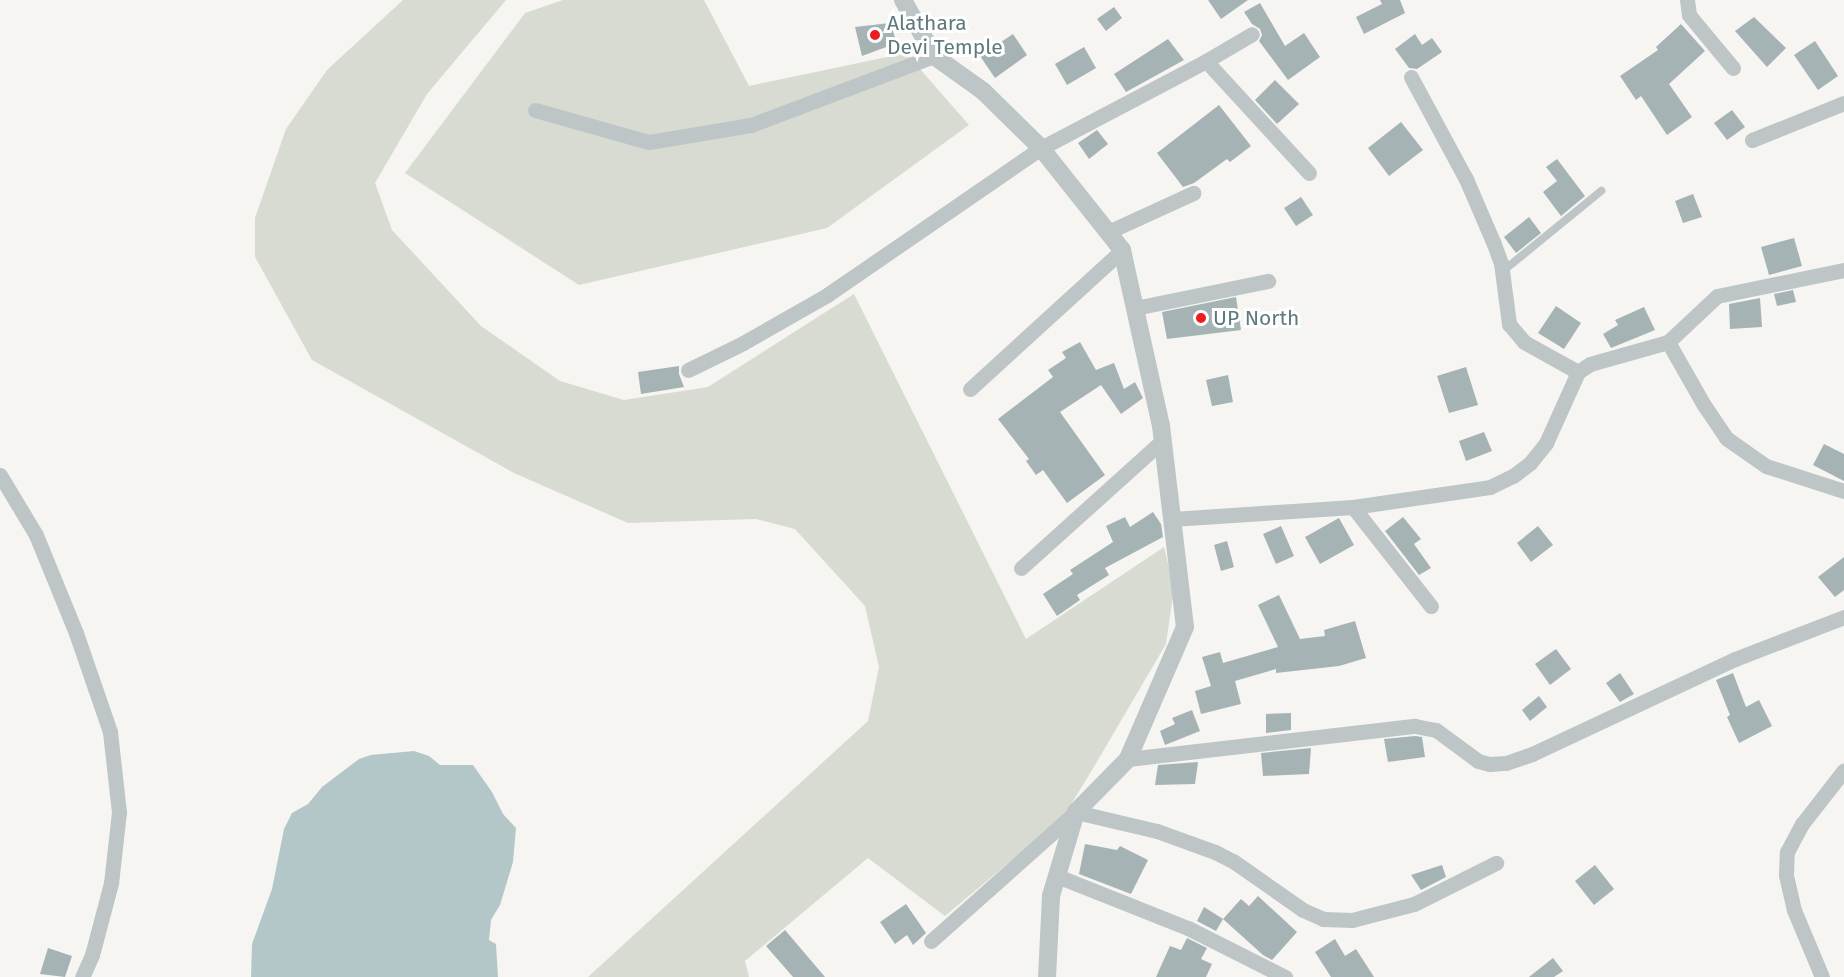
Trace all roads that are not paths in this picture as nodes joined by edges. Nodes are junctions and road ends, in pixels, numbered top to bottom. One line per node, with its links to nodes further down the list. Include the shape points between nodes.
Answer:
1 (903, 0): 4 (street)
2 (1687, 0): 6 (street, via 1689,15)
3 (1252, 34): 5 (street)
4 (933, 56): 9 (street, via 751,124 649,142); 11 (street, via 983,91)
5 (1206, 62): 11 (street); 12 (street)
6 (1733, 68)
7 (1411, 77): 18 (street, via 1466,179)
8 (1844, 103): 10 (street)
9 (535, 110)
10 (1752, 140)
11 (1041, 148): 15 (street); 22 (street, via 827,295)
12 (1309, 173)
13 (1601, 191): 18 (lane)
14 (1193, 193): 15 (street)
15 (1108, 232): 16 (street)
16 (1122, 250): 20 (street); 24 (street)
17 (1844, 270): 21 (street, via 1718,296)
18 (1502, 272): 23 (street, via 1506,311 1514,332 1524,342)
19 (1268, 281): 20 (street)
20 (1135, 308): 25 (street)
21 (1668, 342): 23 (street, via 1590,364); 27 (street, via 1726,438 1766,465)
22 (688, 370)
23 (1578, 372): 28 (street, via 1546,443 1513,476 1490,487)
24 (970, 389)
25 (1163, 440): 29 (street); 30 (street)
26 (0, 475): 39 (street, via 36,535 110,732 119,812 111,883 92,955)
27 (1844, 491)
28 (1353, 507): 29 (street); 31 (street)
29 (1172, 519): 33 (street, via 1185,627)
30 (1021, 568)
31 (1431, 606)
32 (1844, 617): 33 (street, via 1735,659 1506,763 1478,761 1436,730 1415,726)
33 (1128, 759): 35 (street)
34 (1844, 770): 42 (street, via 1802,824 1787,852 1786,876 1794,910)
35 (1076, 812): 36 (street, via 1157,831 1215,852 1323,919 1352,920 1414,904); 37 (street); 38 (street)
36 (1497, 863)
37 (1057, 876): 40 (street, via 1051,896); 41 (street, via 1188,928)
38 (931, 941)
39 (81, 977)
40 (1047, 977)
41 (1285, 977)
42 (1822, 977)

